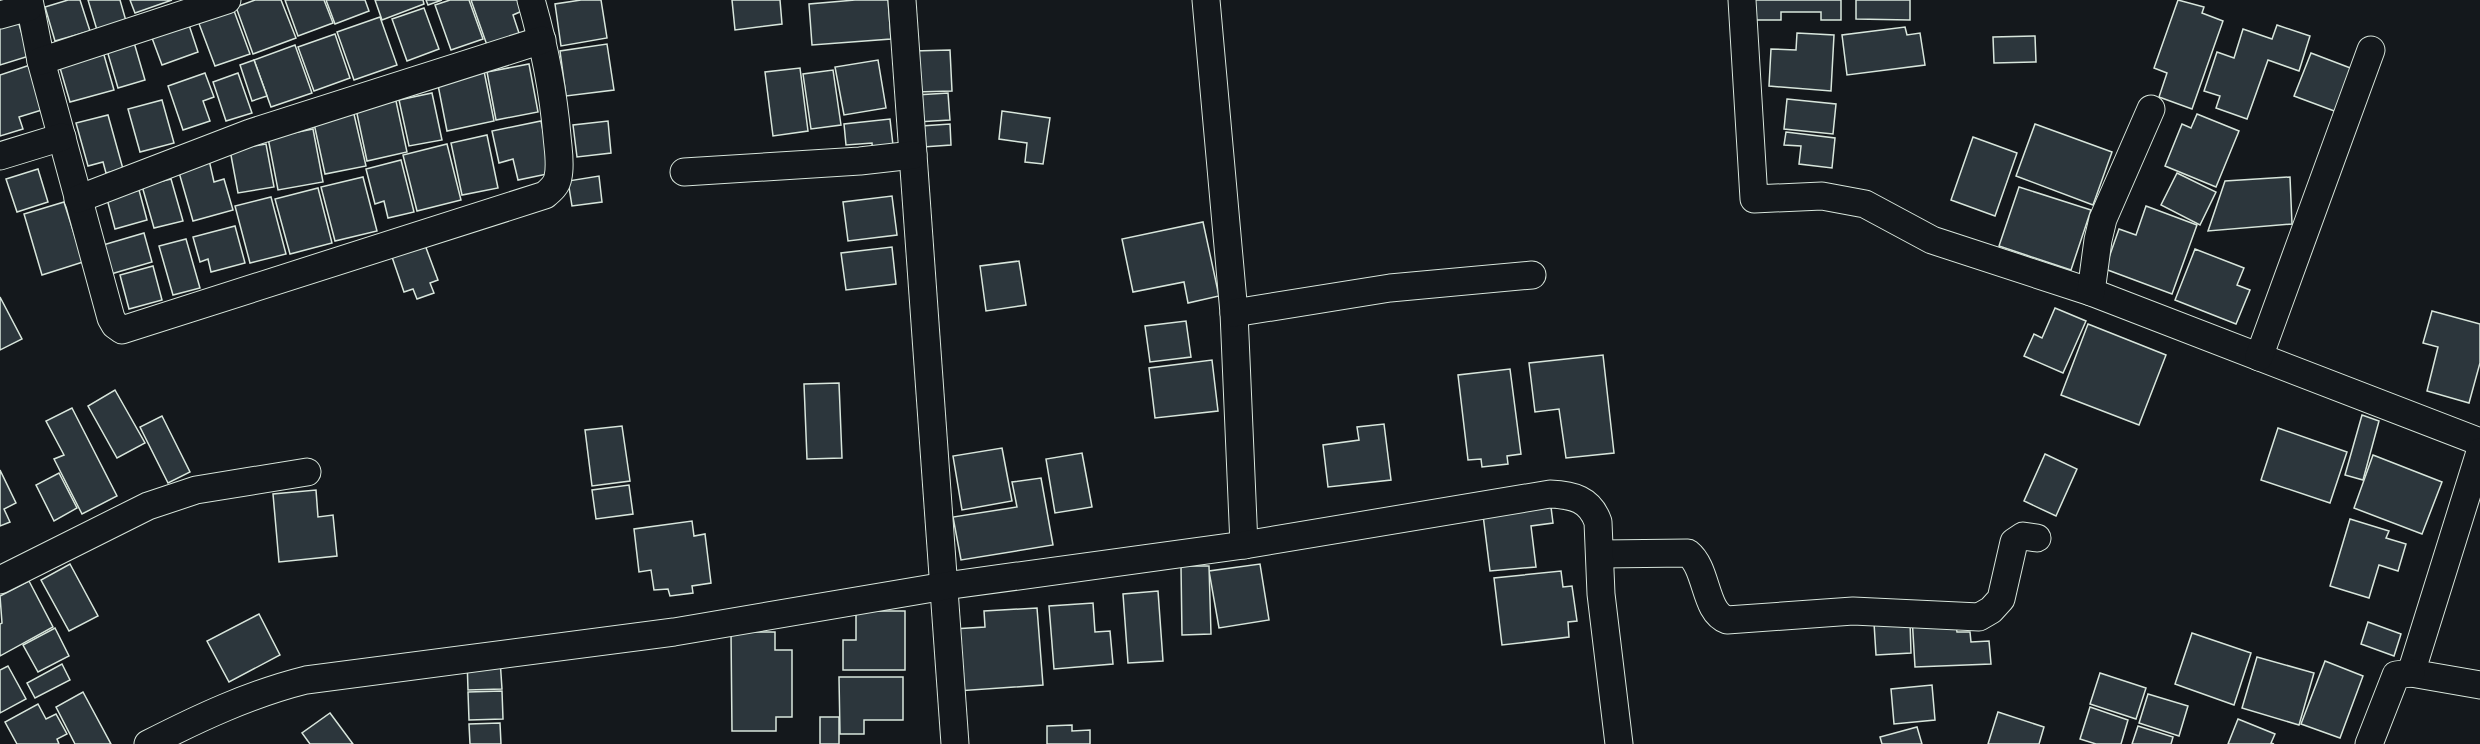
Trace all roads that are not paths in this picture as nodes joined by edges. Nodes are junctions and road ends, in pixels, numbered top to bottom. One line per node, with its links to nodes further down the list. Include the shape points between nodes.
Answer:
1 (227, 0): 10 (street)
2 (531, 0): 8 (street)
3 (902, 0): 13 (street)
4 (1206, 0): 19 (street)
5 (1742, 0): 18 (street, via 1754,199 1811,196 1865,204 1932,240)
6 (29, 3): 7 (street); 10 (street)
7 (0, 15)
8 (542, 40): 16 (street, via 250,133); 16 (street, via 554,106 558,178 551,191 536,199 122,330 111,318)
9 (2372, 50): 20 (street)
10 (41, 61): 12 (street)
11 (2151, 109): 18 (street, via 2103,219)
12 (62, 137): 14 (street); 16 (street)
13 (913, 155): 15 (street); 28 (street)
14 (0, 156)
15 (684, 172)
16 (78, 199)
17 (1532, 275): 19 (street, via 1390,288)
18 (2091, 292): 20 (street)
19 (1234, 313): 25 (street)
20 (2259, 357): 21 (street)
21 (2480, 442)
22 (2480, 452): 29 (street)
23 (307, 472): 27 (street, via 196,490 148,506)
24 (2037, 538): 26 (street, via 2023,536 2014,542 2001,599 1979,617 1853,611 1727,620 1715,613 1698,564 1688,553)
25 (1244, 545): 26 (street, via 1550,494 1569,495 1590,506 1598,522); 28 (street)
26 (1600, 554): 33 (street)
27 (0, 580)
28 (945, 586): 31 (street, via 674,632 306,680 237,702); 32 (street)
29 (2411, 673): 30 (street); 34 (street, via 2396,675)
30 (2480, 686)
31 (147, 744)
32 (955, 744)
33 (1619, 744)
34 (2369, 744)

